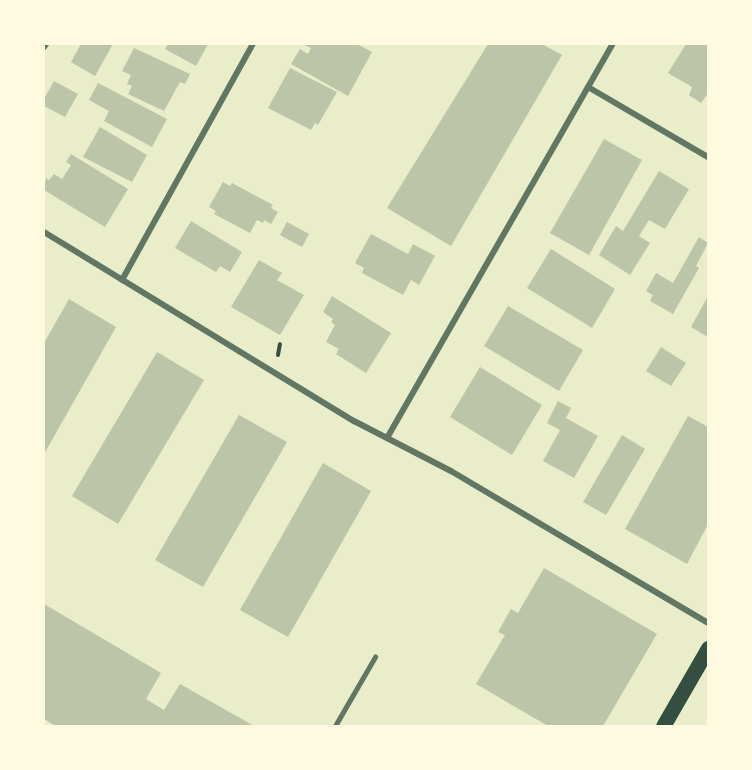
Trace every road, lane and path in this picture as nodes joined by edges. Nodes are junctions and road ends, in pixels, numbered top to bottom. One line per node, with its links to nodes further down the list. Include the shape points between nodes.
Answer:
1 (253, 44): 6 (street)
2 (614, 44): 3 (street)
3 (588, 87): 4 (street); 7 (street)
4 (708, 157)
5 (44, 232): 6 (street)
6 (122, 280): 7 (street)
7 (387, 438): 8 (street, via 451,471)
8 (708, 623)
9 (708, 648): 12 (main road)
10 (375, 657): 11 (lane)
11 (335, 726)
12 (663, 726)

